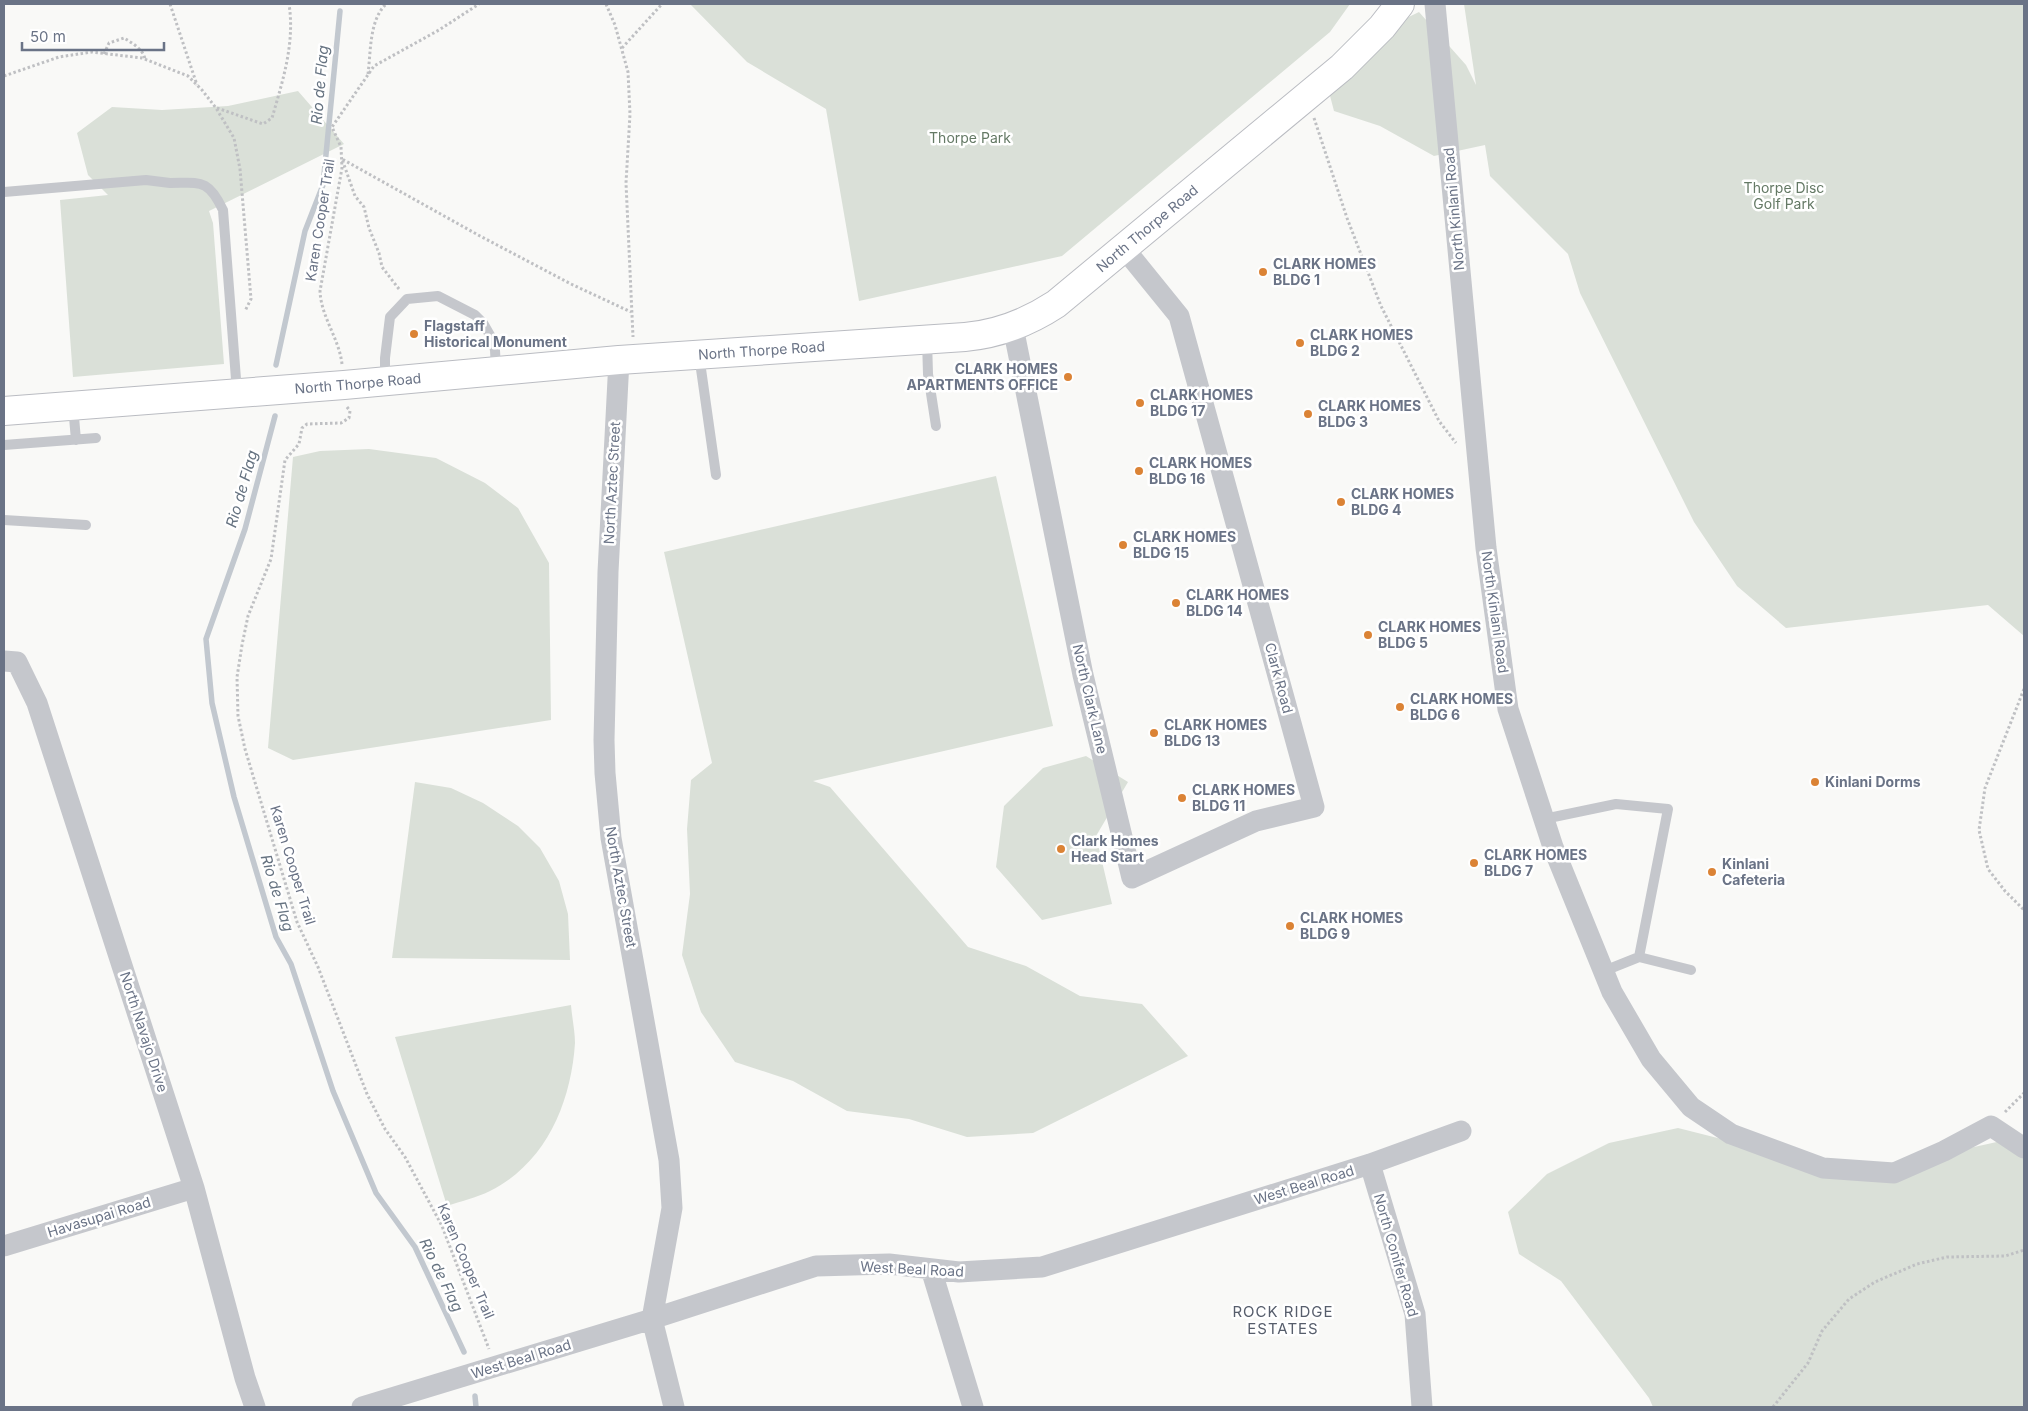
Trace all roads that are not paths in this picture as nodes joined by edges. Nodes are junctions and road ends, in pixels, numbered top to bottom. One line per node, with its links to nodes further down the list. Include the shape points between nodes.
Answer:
1 (1400, 4): 4 (street, North Thorpe Road, via 1342,67)
2 (1436, 4): 23 (street, North Kinlani Road, via 1486,548 1508,709)
3 (4, 192): 11 (lane, via 146,180 192,181 206,187 216,196 223,210)
4 (1123, 247): 5 (street, North Thorpe Road, via 1056,304); 22 (street, Clark Road, via 1178,316)
5 (1013, 328): 6 (street, North Thorpe Road, via 984,335); 22 (street, North Clark Lane, via 1083,675 1132,878 1256,822)
6 (927, 340): 8 (street, North Thorpe Road); 14 (lane, via 928,374)
7 (626, 350): 8 (street, North Thorpe Road); 9 (street, North Thorpe Road); 33 (street, North Aztec Street, via 608,572 604,740 611,838 669,1160 672,1208)
8 (700, 355): 18 (lane)
9 (496, 371): 10 (street, North Thorpe Road); 10 (lane, via 495,350 483,323 475,315 438,296 407,300 390,317)
10 (385, 381): 11 (street, North Thorpe Road)
11 (237, 393): 12 (street, North Thorpe Road)
12 (73, 406): 13 (street, North Thorpe Road); 16 (lane)
13 (4, 411)
14 (936, 426)
15 (96, 438): 16 (lane)
16 (76, 440): 17 (lane)
17 (4, 445)
18 (716, 475)
19 (4, 520): 20 (lane)
20 (86, 525)
21 (11, 662): 30 (street, North Navajo Drive, via 37,703)
22 (1314, 807)
23 (1544, 819): 24 (lane, via 1616,804 1668,809); 26 (street, North Kinlani Road)
24 (1639, 957): 25 (lane); 26 (lane)
25 (1691, 970)
26 (1604, 971): 28 (street, North Kinlani Road, via 1612,992 1651,1059 1691,1106 1731,1134 1823,1168 1894,1173 1991,1126)
27 (1462, 1130): 29 (street, West Beal Road)
28 (2024, 1148)
29 (1370, 1164): 32 (street, West Beal Road, via 1042,1267 959,1272); 38 (street, North Conifer Road, via 1415,1314)
30 (194, 1188): 31 (street, Havasupai Road); 34 (street, North Navajo Drive)
31 (4, 1246)
32 (931, 1269): 33 (street, West Beal Road, via 889,1264 816,1266); 37 (street)
33 (652, 1319): 35 (street, West Beal Road); 36 (street, North Aztec Street)
34 (256, 1407)
35 (362, 1407)
36 (674, 1407)
37 (973, 1407)
38 (1422, 1407)

